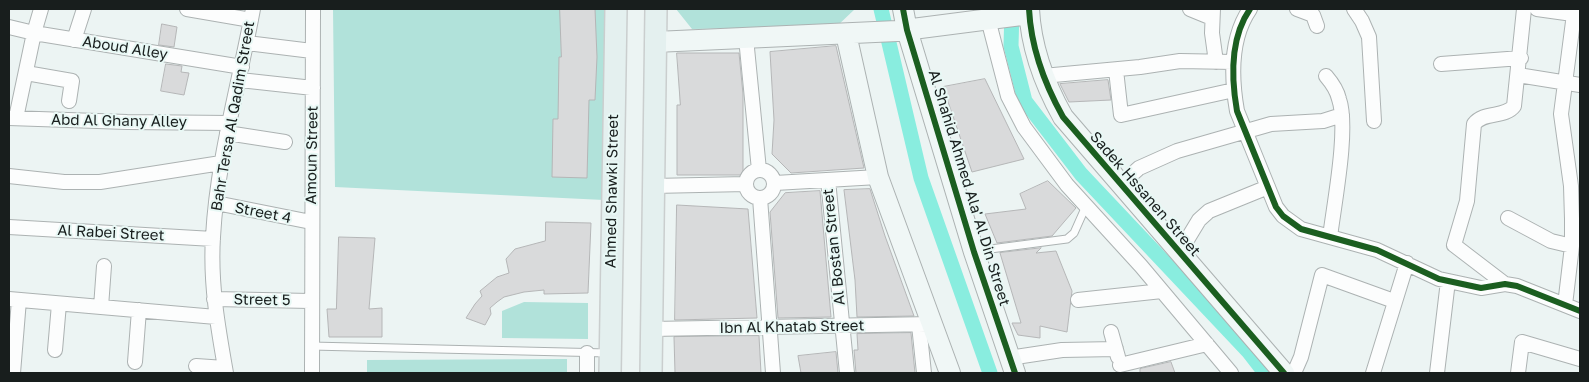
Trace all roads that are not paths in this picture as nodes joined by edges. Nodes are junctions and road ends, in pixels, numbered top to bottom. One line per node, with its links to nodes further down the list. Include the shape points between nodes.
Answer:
1 (41, 9): 23 (street)
2 (84, 9): 26 (street)
3 (187, 9): 17 (street)
4 (313, 9): 29 (street, Amoun Street)
5 (616, 9): 100 (main road, Ahmed Shawki Street)
6 (656, 9): 27 (main road)
7 (903, 9): 22 (street, Al Shahid Ahmed Ala' Al Din Street)
8 (1190, 9): 16 (street)
9 (1296, 9): 20 (street, via 1313,15)
10 (1354, 9): 47 (street, via 1369,38)
11 (1524, 9): 30 (street)
12 (1538, 9): 14 (street)
13 (1247, 11): 32 (street, via 1236,40)
14 (1556, 11): 19 (street)
15 (1027, 13): 18 (street); 38 (street, Sadek Hssanen Street)
16 (1212, 13): 31 (street)
17 (252, 14): 28 (street, Bahr Tersa Al Qadim Street)
18 (992, 15): 22 (street); 63 (street, via 1008,96 1024,127)
19 (1577, 15): 40 (street)
20 (1317, 26)
21 (9, 27): 23 (street, Aboud Alley)
22 (902, 31): 24 (street); 70 (street, Al Shahid Ahmed Ala' Al Din Street)
23 (34, 33): 26 (street, Aboud Alley); 35 (street)
24 (850, 33): 25 (street); 54 (street)
25 (746, 38): 27 (street); 52 (street)
26 (74, 40): 36 (street, Aboud Alley)
27 (656, 42): 59 (main road)
28 (246, 43): 29 (street); 36 (street, Bahr Tersa Al Qadim Street)
29 (312, 51): 42 (street, Amoun Street)
30 (1521, 58): 33 (street); 37 (street)
31 (1216, 62): 32 (street); 34 (street, via 1180,60)
32 (1233, 62): 43 (street)
33 (1442, 64)
34 (1116, 70): 38 (street); 43 (street, via 1121,115)
35 (26, 73): 44 (street, via 72,81); 46 (street)
36 (241, 73): 42 (street, Aboud Alley); 48 (street, Bahr Tersa Al Qadim Street)
37 (1518, 75): 40 (street); 75 (street, via 1512,109 1482,118 1474,124 1467,200 1454,245)
38 (1043, 76): 58 (street, Sadek Hssanen Street, via 1063,117)
39 (1326, 76): 45 (street, via 1340,100)
40 (1564, 82): 41 (street); 69 (street, via 1562,130 1570,186)
41 (1580, 85)
42 (313, 88): 65 (street, Amoun Street)
43 (1234, 90): 49 (street)
44 (69, 101)
45 (1342, 115): 49 (street, via 1324,121 1291,121); 67 (street)
46 (13, 118): 48 (street, Abd Al Ghany Alley)
47 (1374, 121)
48 (228, 128): 50 (street, Abd Al Ghany Alley); 51 (street, Bahr Tersa Al Qadim Street)
49 (1245, 130): 58 (street, via 1155,159); 60 (street)
50 (285, 142)
51 (221, 163): 53 (street, via 100,182); 62 (street, Bahr Tersa Al Qadim Street)
52 (758, 170): 56 (street, via 771,174); 57 (street, via 748,176)
53 (9, 176)
54 (878, 177): 55 (street); 88 (street)
55 (828, 180): 56 (street); 89 (street, Al Bostan Street)
56 (775, 183): 61 (street, via 772,192)
57 (746, 184): 59 (street); 61 (street, via 752,196)
58 (1120, 185): 71 (street, Sadek Hssanen Street)
59 (653, 186): 91 (main road)
60 (1268, 187): 67 (street, via 1276,208 1292,224); 71 (street, via 1209,210)
61 (760, 198): 90 (street)
62 (216, 203): 65 (street, Street 4); 68 (street, Bahr Tersa Al Qadim Street)
63 (1086, 206): 70 (lane, via 1074,233 1067,239); 76 (street)
64 (1508, 218): 69 (street, via 1551,241)
65 (311, 222): 80 (street, Amoun Street)
66 (9, 227): 68 (street, Al Rabei Street)
67 (1330, 237): 72 (street, via 1377,250)
68 (213, 239): 78 (street, Bahr Tersa Al Qadim Street)
69 (1572, 246): 83 (street)
70 (974, 252): 101 (street, Al Shahid Ahmed Ala' Al Din Street)
71 (1179, 253): 114 (street, Sadek Hssanen Street)
72 (1407, 263): 74 (street); 81 (street)
73 (104, 266): 84 (street)
74 (1448, 282): 75 (street, via 1481,288); 117 (street)
75 (1505, 284): 83 (street, via 1525,288)
76 (1162, 291): 79 (street); 93 (street)
77 (14, 300): 82 (street); 105 (street)
78 (214, 300): 80 (street, Street 5); 87 (street, Bahr Tersa Al Qadim Street)
79 (1078, 300)
80 (310, 301): 94 (street, Amoun Street)
81 (1394, 301): 115 (street, via 1322,275); 116 (street)
82 (60, 304): 84 (street); 96 (street)
83 (1565, 305): 86 (street)
84 (101, 307): 85 (street)
85 (139, 310): 87 (street); 99 (street)
86 (1580, 311)
87 (216, 316): 104 (street, Bahr Tersa Al Qadim Street)
88 (926, 325): 89 (street, Ibn Al Khatab Street); 111 (street); 112 (street)
89 (843, 327): 90 (street, Ibn Al Khatab Street); 110 (street, Al Bostan Street)
90 (770, 328): 91 (street, Ibn Al Khatab Street); 109 (street)
91 (651, 329): 108 (main road)
92 (1111, 332): 95 (street)
93 (1207, 344): 103 (street); 113 (street)
94 (311, 346): 97 (lane); 106 (street, Amoun Street)
95 (1116, 349): 101 (street, via 1062,350); 103 (street)
96 (55, 350)
97 (587, 353): 100 (lane); 107 (street)
98 (1580, 359): 118 (street, via 1522,342)
99 (135, 362)
100 (610, 363)
101 (1012, 365)
102 (196, 366): 104 (street)
103 (1122, 369)
104 (225, 371)
105 (13, 373)
106 (312, 373)
107 (587, 373)
108 (651, 373)
109 (773, 373)
110 (848, 373)
111 (924, 373)
112 (950, 373)
113 (1231, 373)
114 (1284, 373)
115 (1294, 373)
116 (1373, 373)
117 (1437, 373)
118 (1518, 373)

